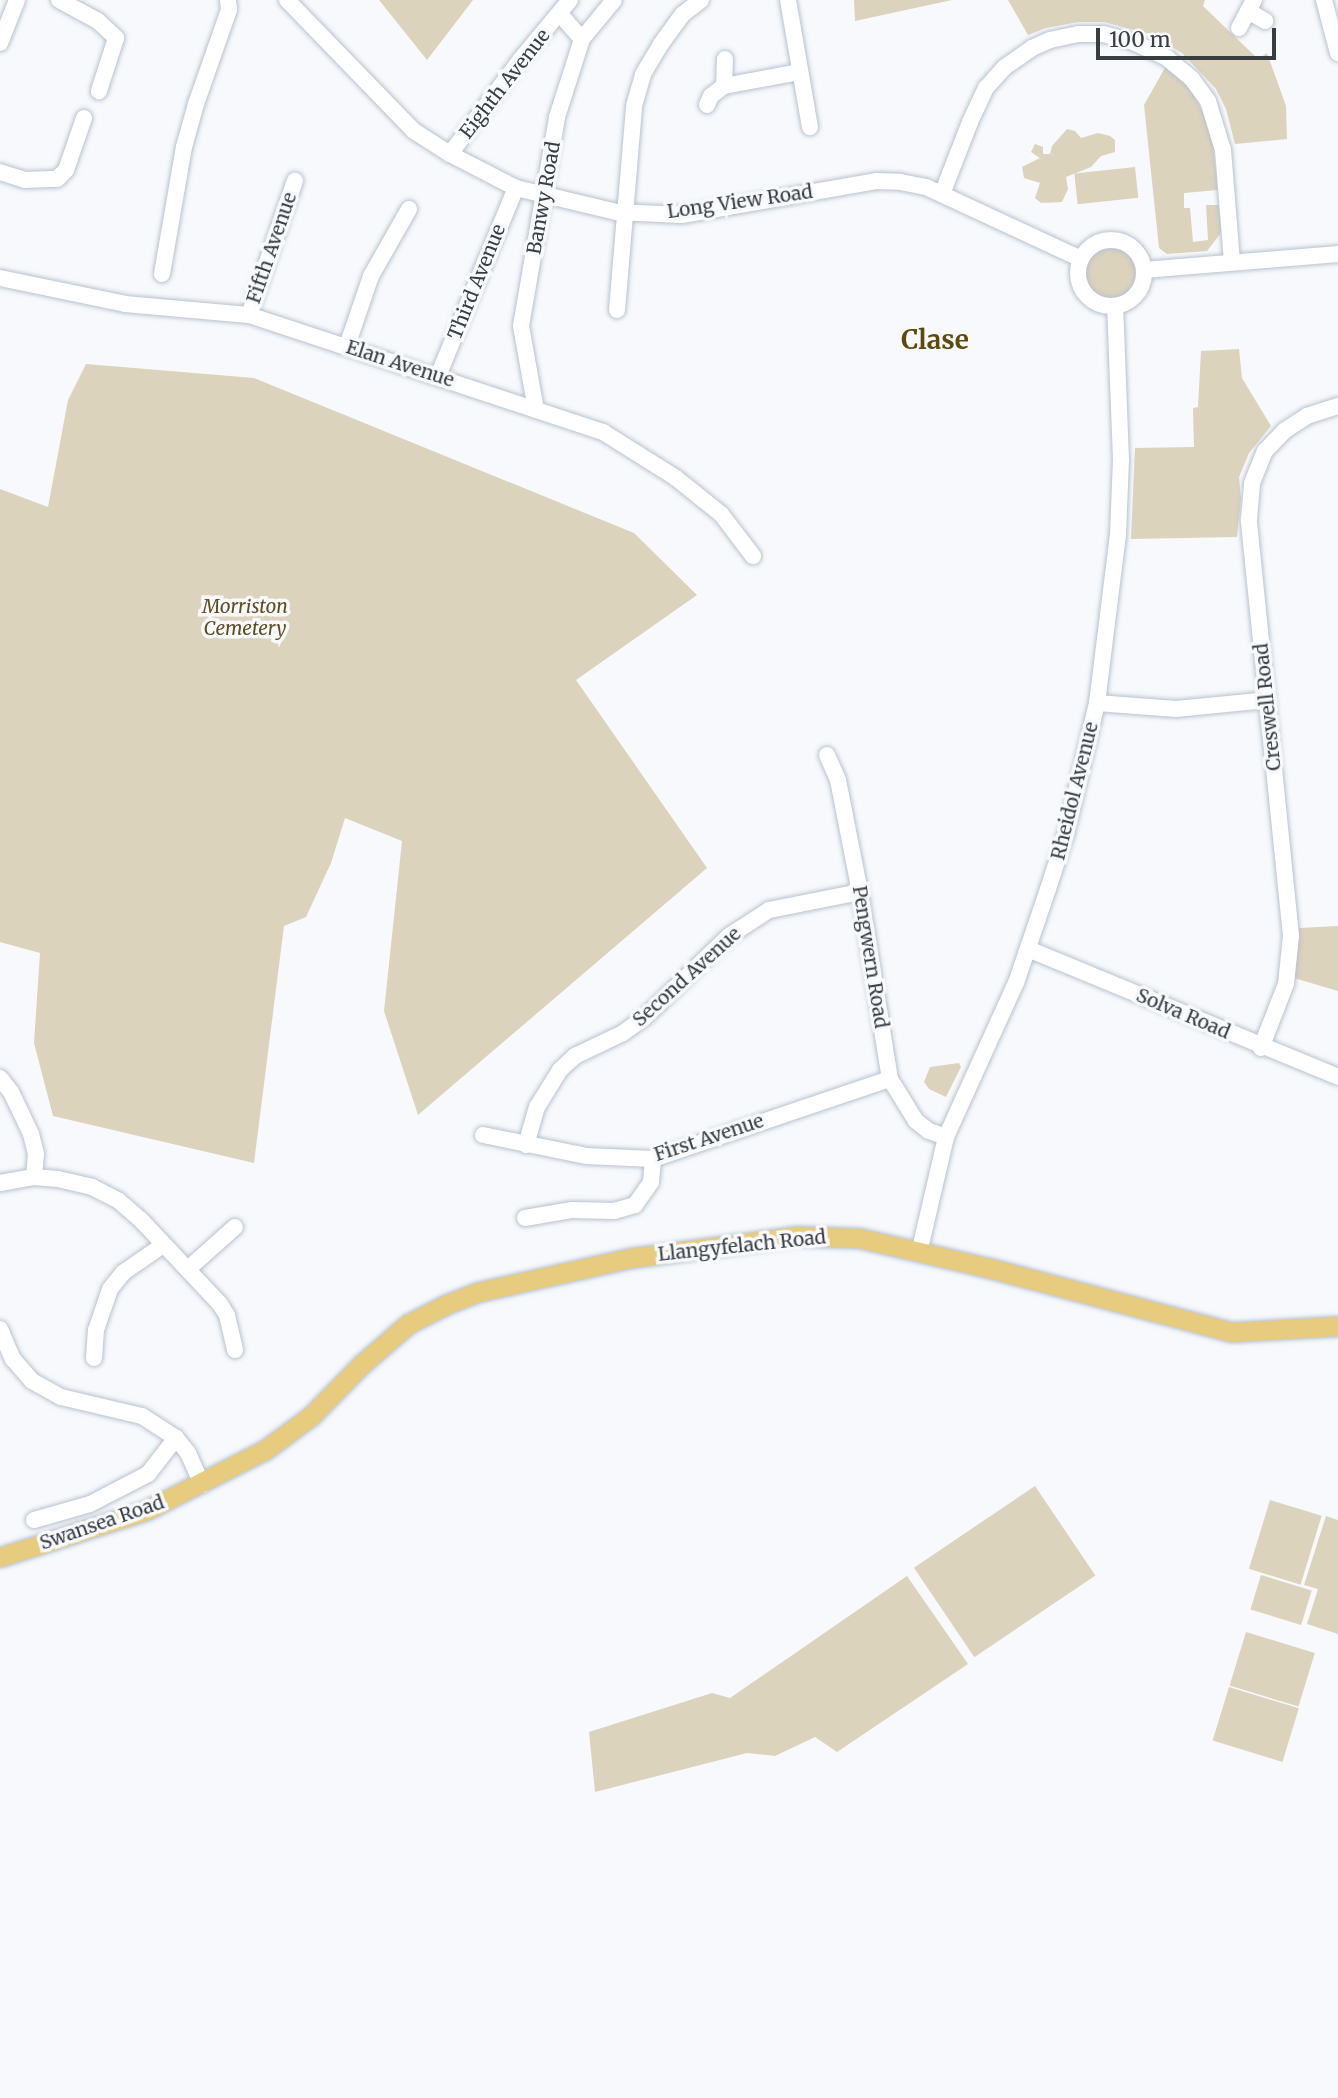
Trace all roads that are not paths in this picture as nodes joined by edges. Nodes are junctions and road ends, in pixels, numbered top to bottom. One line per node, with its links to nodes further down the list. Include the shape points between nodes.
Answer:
1 (18, 0): 15 (street)
2 (59, 0): 19 (street, via 99,21 116,37)
3 (228, 0): 36 (street, via 229,10 184,147)
4 (287, 0): 24 (street, Long View Road, via 414,131)
5 (570, 0): 11 (street, Eighth Avenue)
6 (614, 0): 14 (street, Banwy Road)
7 (701, 0): 31 (street, via 683,14 643,74 634,106)
8 (788, 0): 18 (street)
9 (1324, 0): 16 (street)
10 (1251, 5): 12 (street); 13 (street)
11 (561, 14): 14 (street); 24 (street, Eighth Avenue, via 520,60)
12 (1265, 20)
13 (1239, 28)
14 (582, 39): 29 (street, Banwy Road, via 557,117)
15 (0, 43)
16 (1338, 53)
17 (725, 59): 20 (street)
18 (799, 72): 20 (street); 23 (street)
19 (107, 84)
20 (724, 86): 21 (street)
21 (707, 105)
22 (84, 118): 25 (street, via 83,141 57,179 24,180)
23 (810, 127)
24 (450, 154): 27 (street, Long View Road)
25 (0, 172)
26 (295, 181): 40 (street, Fifth Avenue)
27 (516, 188): 29 (street, Long View Road); 42 (street, Third Avenue)
28 (942, 194): 31 (street, Long View Road, via 926,187 876,181 682,215); 33 (street, Long View Road); 34 (street, via 981,99 1005,67 1050,40 1104,34 1167,58 1192,79 1208,101 1223,150)
29 (545, 195): 31 (street, Long View Road); 44 (street, Banwy Road, via 521,326)
30 (409, 209): 41 (street, via 371,276)
31 (627, 212): 39 (street)
32 (1338, 254): 34 (street)
33 (1081, 259): 35 (street, via 1090,248 1112,240 1135,250); 38 (street, via 1083,291 1094,301)
34 (1232, 262): 35 (street)
35 (1144, 270): 38 (street, via 1139,291)
36 (162, 274)
37 (0, 278): 40 (street, Elan Avenue, via 125,304)
38 (1115, 306): 47 (street, Rheidol Avenue, via 1121,460 1118,534)
39 (618, 310)
40 (249, 315): 41 (street, Elan Avenue)
41 (347, 346): 42 (street, Elan Avenue)
42 (438, 376): 44 (street, Elan Avenue)
43 (1338, 406): 46 (street, Creswell Road, via 1307,416 1284,431 1265,451 1252,483 1249,519)
44 (536, 410): 45 (street, Elan Avenue, via 603,432 676,478 721,514)
45 (753, 556)
46 (1267, 700): 47 (street, via 1176,709); 51 (street, Creswell Road, via 1291,936 1286,984)
47 (1097, 703): 50 (street, Rheidol Avenue, via 1066,834)
48 (827, 755): 49 (street, Pengwern Road, via 838,780)
49 (860, 892): 54 (street, Pengwern Road); 57 (street, Second Avenue, via 769,910 729,936 644,1018 575,1056 560,1070 537,1107)
50 (1028, 950): 51 (street, Solva Road); 56 (street, Rheidol Avenue)
51 (1261, 1048): 52 (street, Solva Road)
52 (1338, 1077)
53 (0, 1078): 59 (street, via 31,1133 36,1154)
54 (890, 1079): 56 (street, Pengwern Road, via 916,1121); 58 (street, First Avenue)
55 (483, 1135): 57 (street, First Avenue)
56 (946, 1137): 64 (street, Rheidol Avenue)
57 (526, 1145): 58 (street, First Avenue, via 586,1156)
58 (653, 1159): 61 (street, via 651,1182 635,1205)
59 (34, 1177): 60 (street); 63 (street, via 92,1187 119,1201)
60 (0, 1183)
61 (525, 1218)
62 (234, 1227): 65 (street)
63 (163, 1245): 65 (street); 69 (street, via 124,1272 110,1289 96,1330)
64 (919, 1253): 66 (main road, Llangyfelach Road, via 1232,1332); 71 (main road, Llangyfelach Road, via 859,1238 798,1236 630,1258 478,1292 408,1324 311,1416 265,1450)
65 (188, 1269): 68 (street, via 227,1315)
66 (1338, 1326)
67 (0, 1329): 70 (street, via 13,1359 32,1381 61,1397 142,1416)
68 (235, 1350)
69 (94, 1358)
70 (176, 1438): 71 (street); 72 (street, via 148,1474 90,1504)
71 (202, 1485): 73 (main road, Swansea Road, via 147,1510)
72 (34, 1520)
73 (0, 1557)

